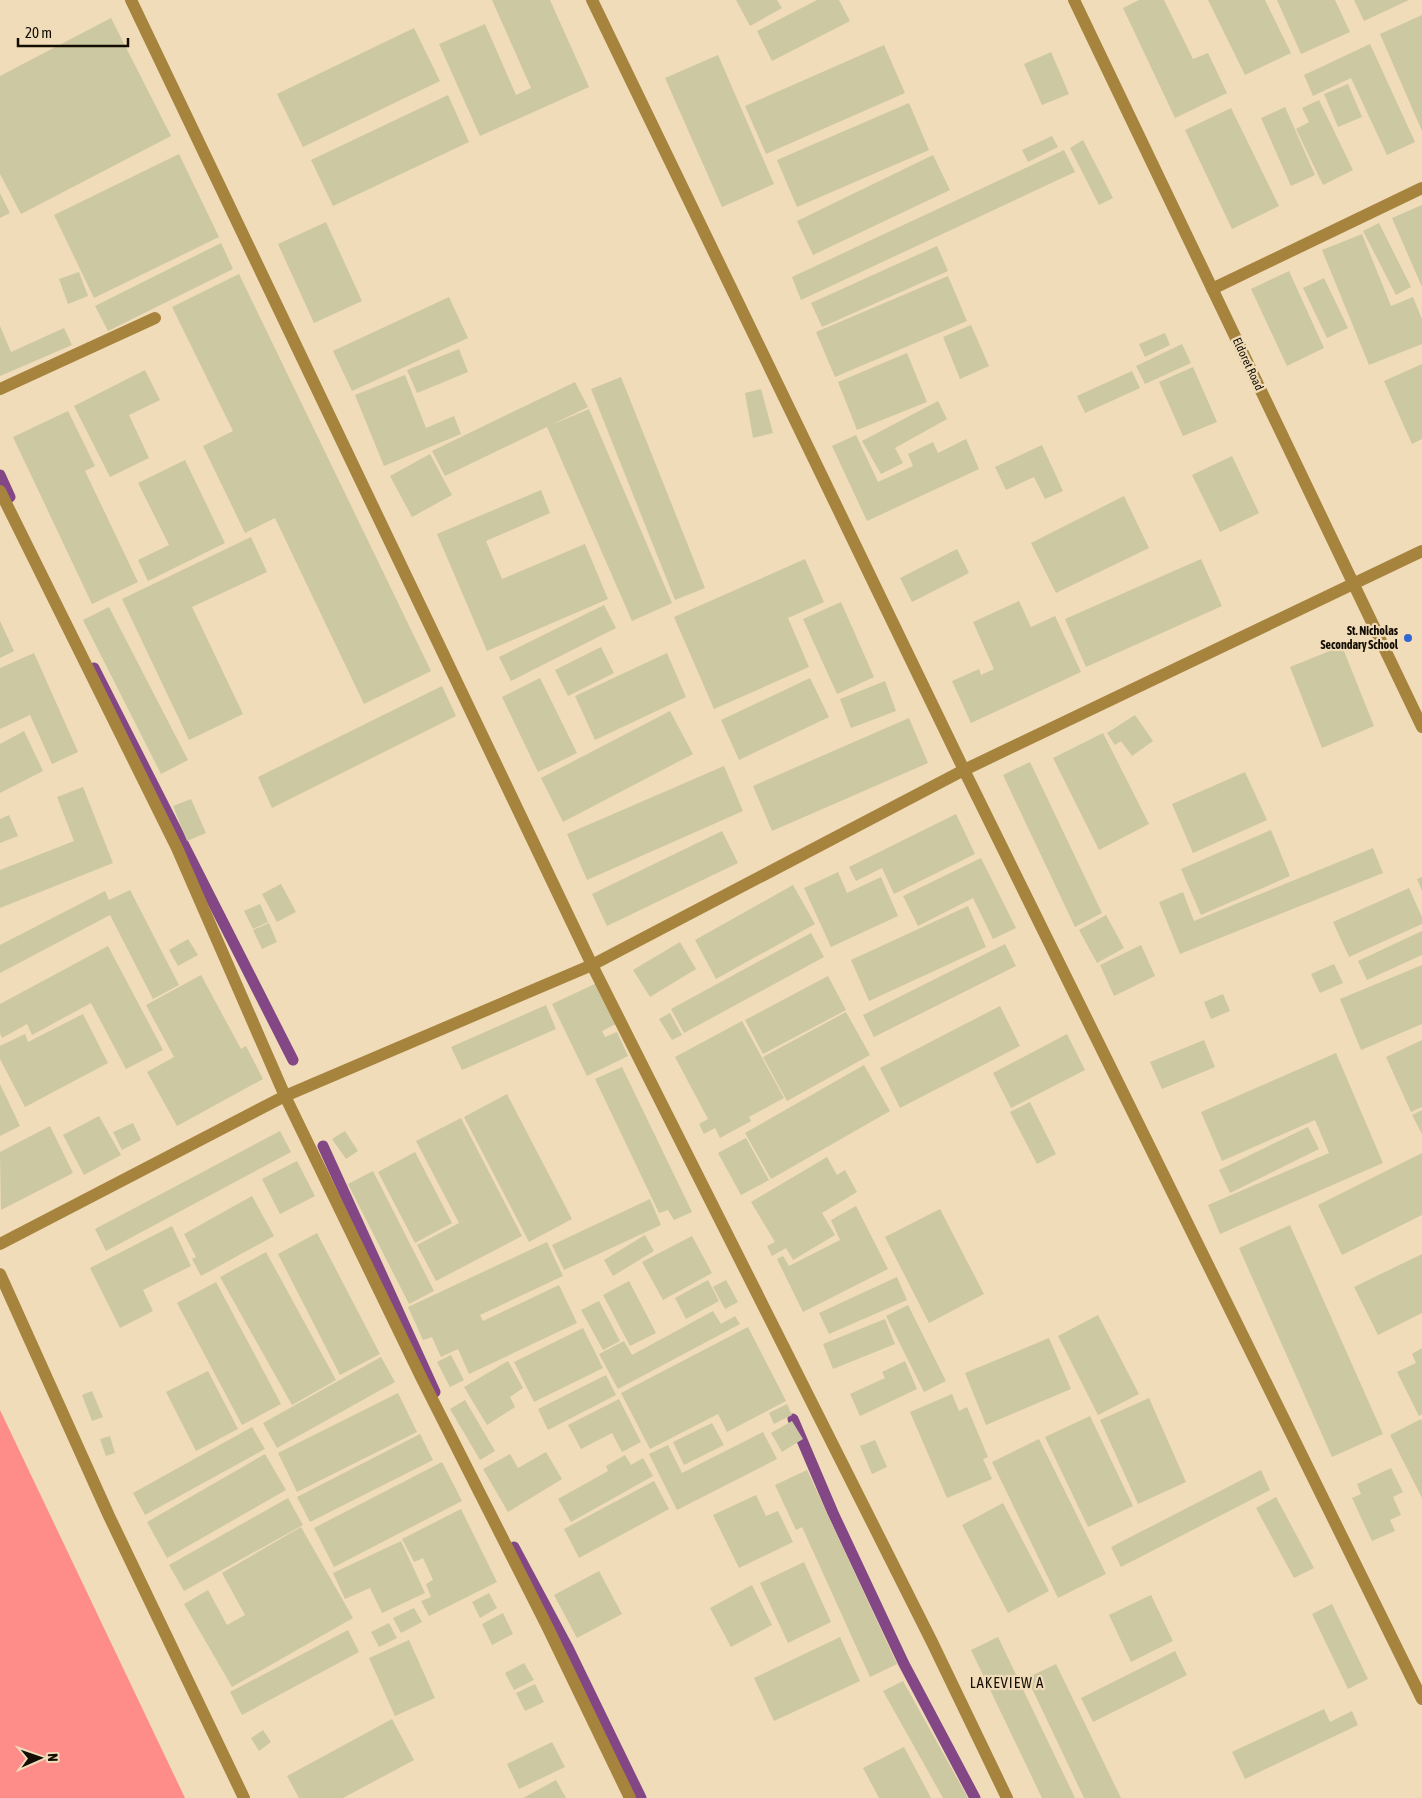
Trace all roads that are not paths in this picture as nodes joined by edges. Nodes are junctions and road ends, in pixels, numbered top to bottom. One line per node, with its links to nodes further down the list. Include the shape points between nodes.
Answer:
1 (131, 0): 13 (street)
2 (592, 0): 12 (street)
3 (1074, 0): 5 (street, Eldoret Road)
4 (1422, 188): 5 (street)
5 (1212, 289): 10 (street, Eldoret Road)
6 (155, 318): 7 (street)
7 (0, 389)
8 (0, 491): 14 (street, via 177,848)
9 (1422, 551): 10 (street)
10 (1352, 585): 11 (street, Eldoret Road); 12 (street)
11 (1422, 727)
12 (964, 770): 13 (street); 17 (street)
13 (592, 965): 14 (street); 20 (street)
14 (285, 1096): 15 (street); 19 (street)
15 (0, 1244)
16 (0, 1274): 18 (street)
17 (1422, 1699)
18 (244, 1798)
19 (630, 1798)
20 (1007, 1798)

